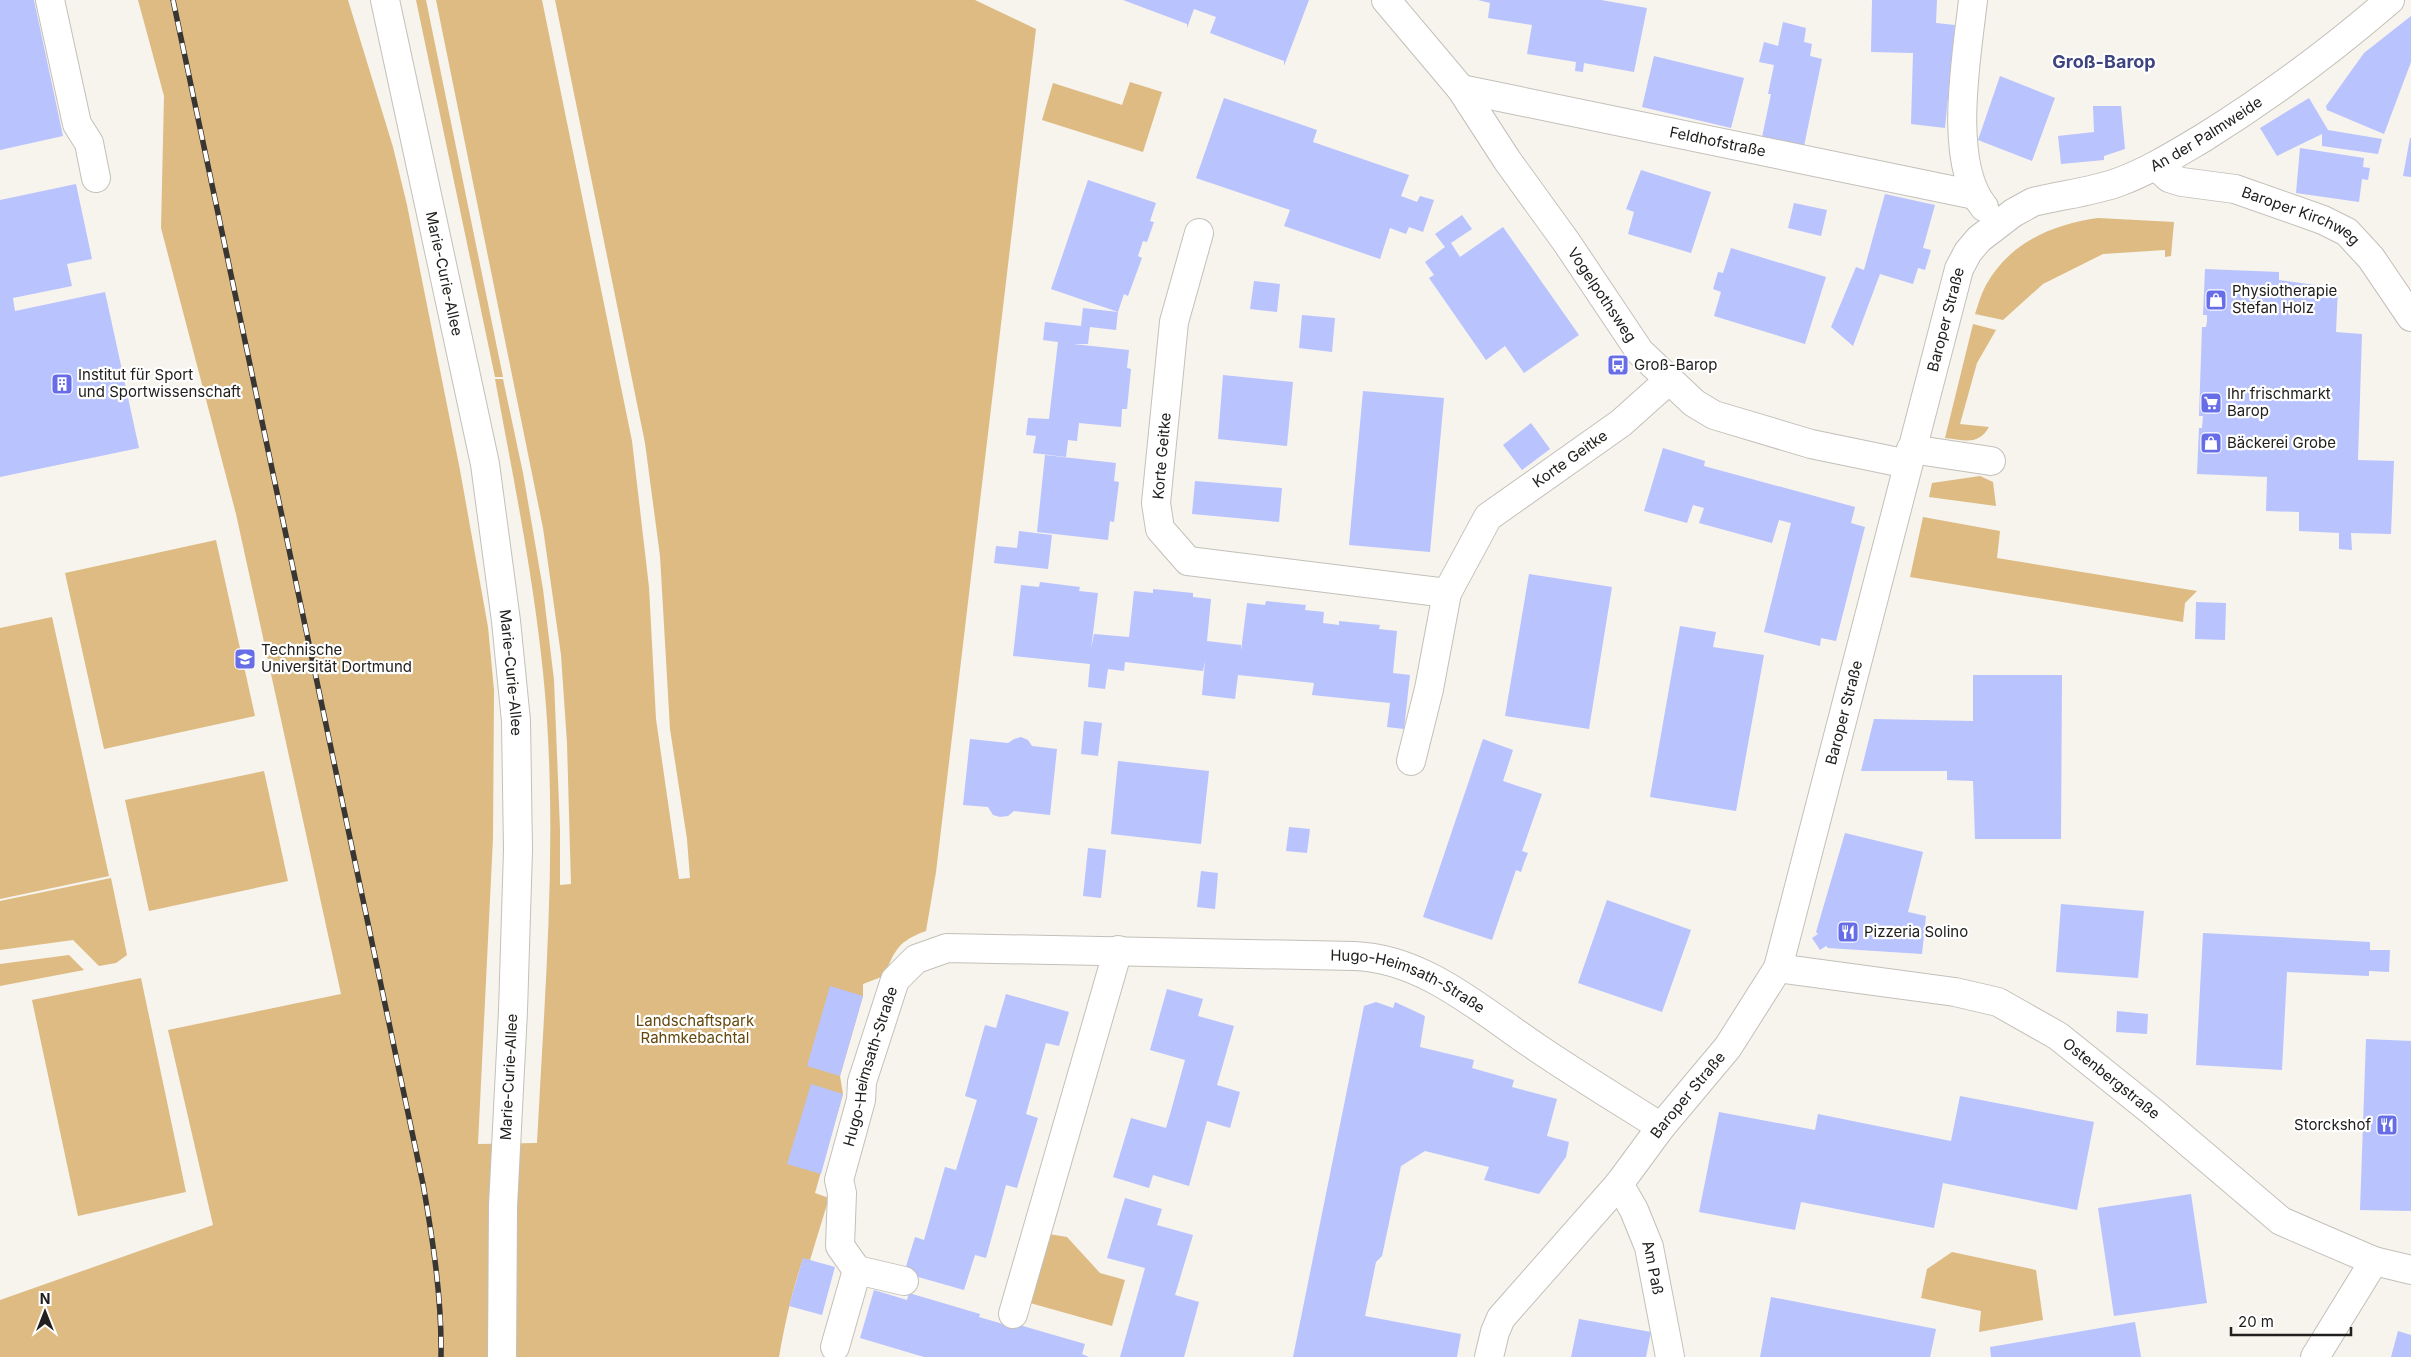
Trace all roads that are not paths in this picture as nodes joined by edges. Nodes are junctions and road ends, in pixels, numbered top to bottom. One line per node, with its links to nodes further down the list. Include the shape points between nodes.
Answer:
1 (50, 0): 8 (street, via 77,124 89,143)
2 (385, 0): 28 (street, Marie-Curie-Allee, via 485,464 516,721 518,850 502,1206)
3 (1386, 0): 6 (street, Vogelpothsweg)
4 (1973, 0): 9 (street, via 1963,117 1966,156)
5 (2390, 0): 7 (street, An der Palmweide, via 2343,41 2249,109)
6 (1461, 89): 9 (street, Feldhofstraße); 13 (street, Vogelpothsweg, via 1640,352)
7 (2156, 166): 10 (street, An der Palmweide, via 2111,184 2033,202); 12 (street, Baroper Kirchweg, via 2169,178 2235,189 2323,220 2347,232 2361,244)
8 (96, 178)
9 (1975, 195): 10 (street)
10 (1998, 223): 14 (street, Baroper Straße, via 1972,246 1959,269)
11 (1199, 233): 16 (street, Korte Geitke, via 1174,322 1156,503 1160,529 1188,561)
12 (2411, 318)
13 (1669, 380): 14 (street, Vogelpothsweg, via 1714,415 1811,444); 16 (street, Korte Geitke, via 1621,423 1488,517)
14 (1910, 457): 15 (street, Vogelpothsweg); 19 (street, Baroper Straße)
15 (1991, 461)
16 (1447, 593): 17 (street, Korte Geitke, via 1429,689)
17 (1411, 761)
18 (1118, 950): 20 (street, Hugo-Heimsath-Straße, via 1370,956 1406,965 1446,986); 23 (street, Hugo-Heimsath-Straße, via 947,948 928,953 908,964 895,980 862,1082 862,1100 839,1180 842,1193 840,1246); 26 (street)
19 (1778, 968): 20 (street, Baroper Straße, via 1728,1047); 22 (street, Ostenbergstraße, via 1945,991 1998,1002 2058,1036 2281,1221)
20 (1661, 1127): 21 (street, Baroper Straße)
21 (1619, 1184): 29 (street, Baroper Straße, via 1501,1318); 30 (street, Am Paß, via 1649,1247)
22 (2374, 1261): 24 (street, Ostenbergstraße); 31 (street)
23 (857, 1270): 25 (street); 27 (street)
24 (2411, 1270)
25 (904, 1281)
26 (1013, 1314)
27 (835, 1347)
28 (502, 1357)
29 (1489, 1357)
30 (1670, 1357)
31 (2316, 1357)

